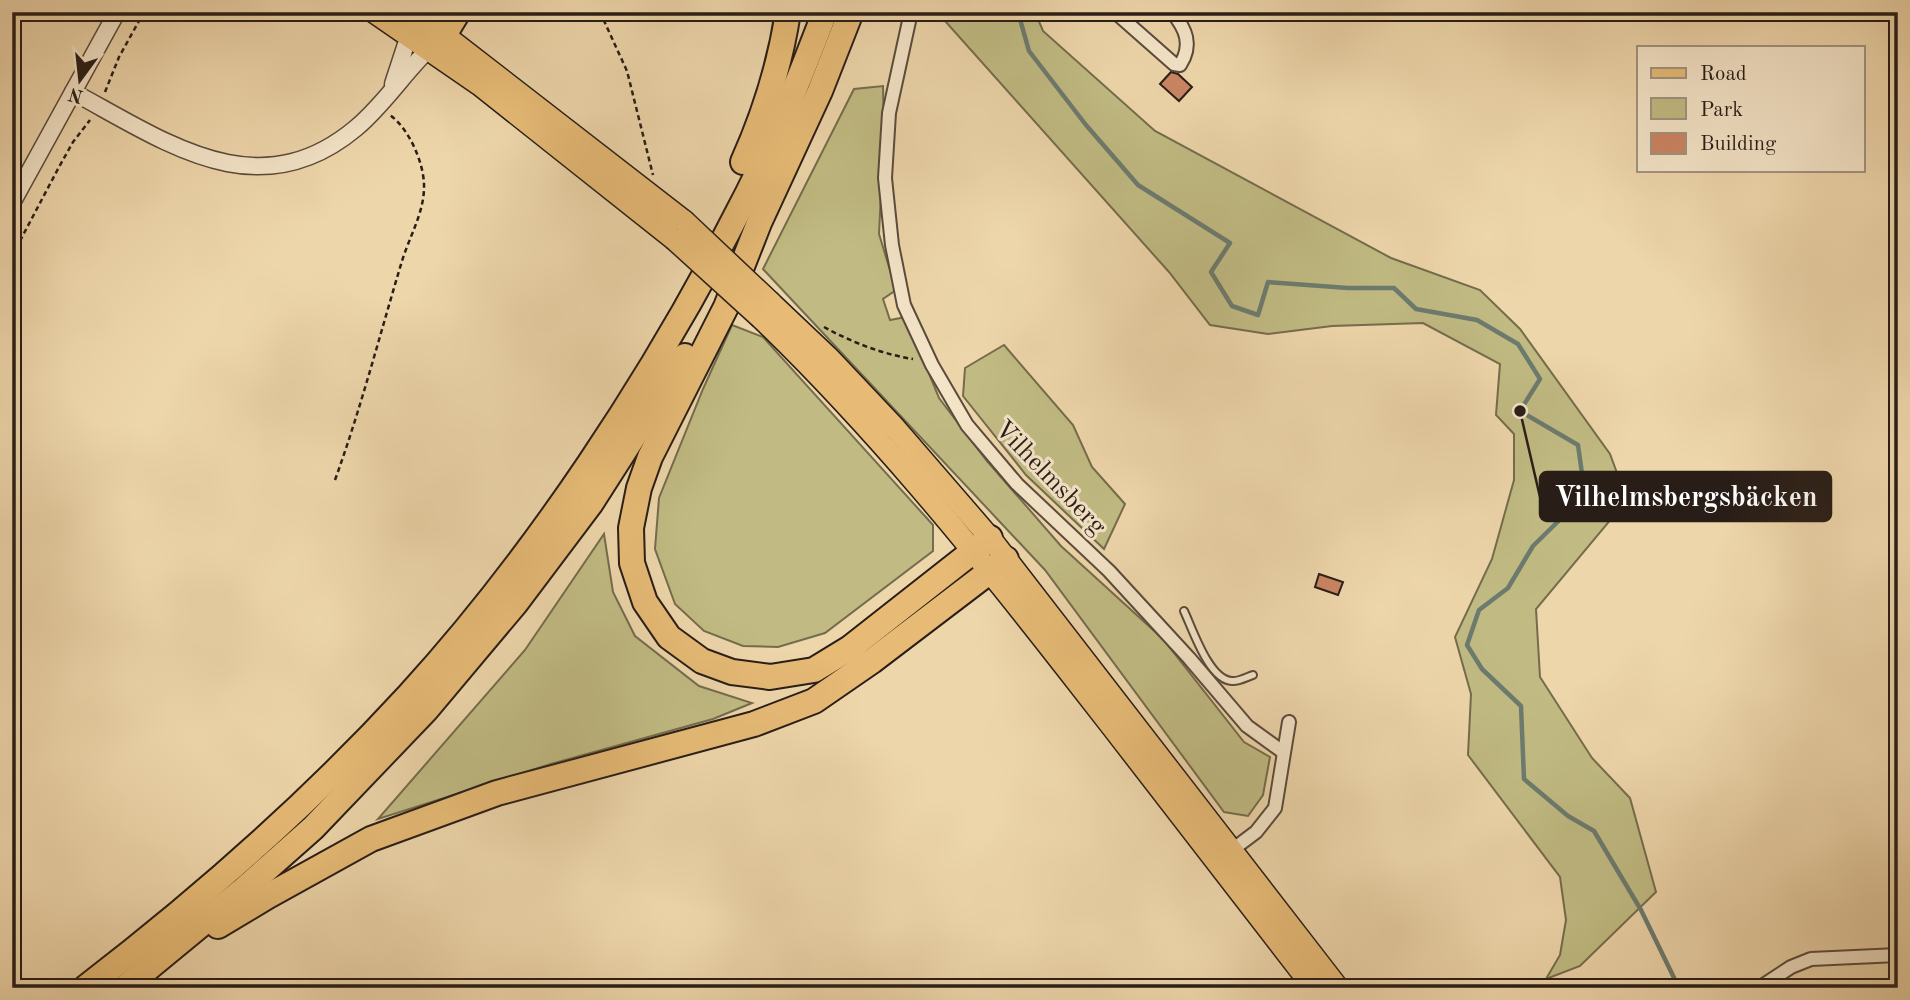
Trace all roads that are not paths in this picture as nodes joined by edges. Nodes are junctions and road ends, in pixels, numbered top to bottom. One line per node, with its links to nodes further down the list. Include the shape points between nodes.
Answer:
1 (117, 12): 13 (street)
2 (374, 12): 10 (main road)
3 (458, 12): 11 (highway)
4 (788, 12): 16 (highway, via 766,108)
5 (825, 12): 16 (highway, via 738,213)
6 (851, 12): 15 (highway)
7 (911, 12): 22 (street, Vilhelmsberg, via 889,113 885,178 904,305 931,362 967,425 1017,484 1109,571 1247,726)
8 (1115, 12): 9 (street, via 1180,65 1188,48 1187,37)
9 (1172, 12)
10 (413, 19): 11 (main road); 12 (street)
11 (436, 42): 12 (street); 17 (main road, bridge, via 679,230 766,310 828,356 895,428)
12 (391, 90): 13 (street, via 358,127 331,147 274,166 248,167 188,153)
13 (73, 92): 14 (street)
14 (12, 203)
15 (760, 223): 17 (highway, via 726,307 650,457 639,488 631,528 632,563 645,602 669,637 702,661 732,672 769,677 814,670 850,648); 25 (highway, via 679,368 591,503 515,604 426,710 313,828)
16 (669, 336): 26 (highway, via 571,489 495,592 409,695 229,872)
17 (982, 544): 18 (main road)
18 (998, 565): 23 (main road); 25 (highway, via 814,701 754,724 497,793 372,839)
19 (1184, 611): 20 (lane, via 1209,664 1223,678 1234,682)
20 (1253, 675)
21 (1289, 722): 22 (street)
22 (1283, 752): 23 (street, via 1275,808 1256,832)
23 (1224, 856): 28 (main road); 29 (main road)
24 (1898, 955): 30 (street, via 1811,959)
25 (149, 969): 27 (highway)
26 (85, 988)
27 (124, 988)
28 (1314, 988)
29 (1338, 988)
30 (1759, 988)

